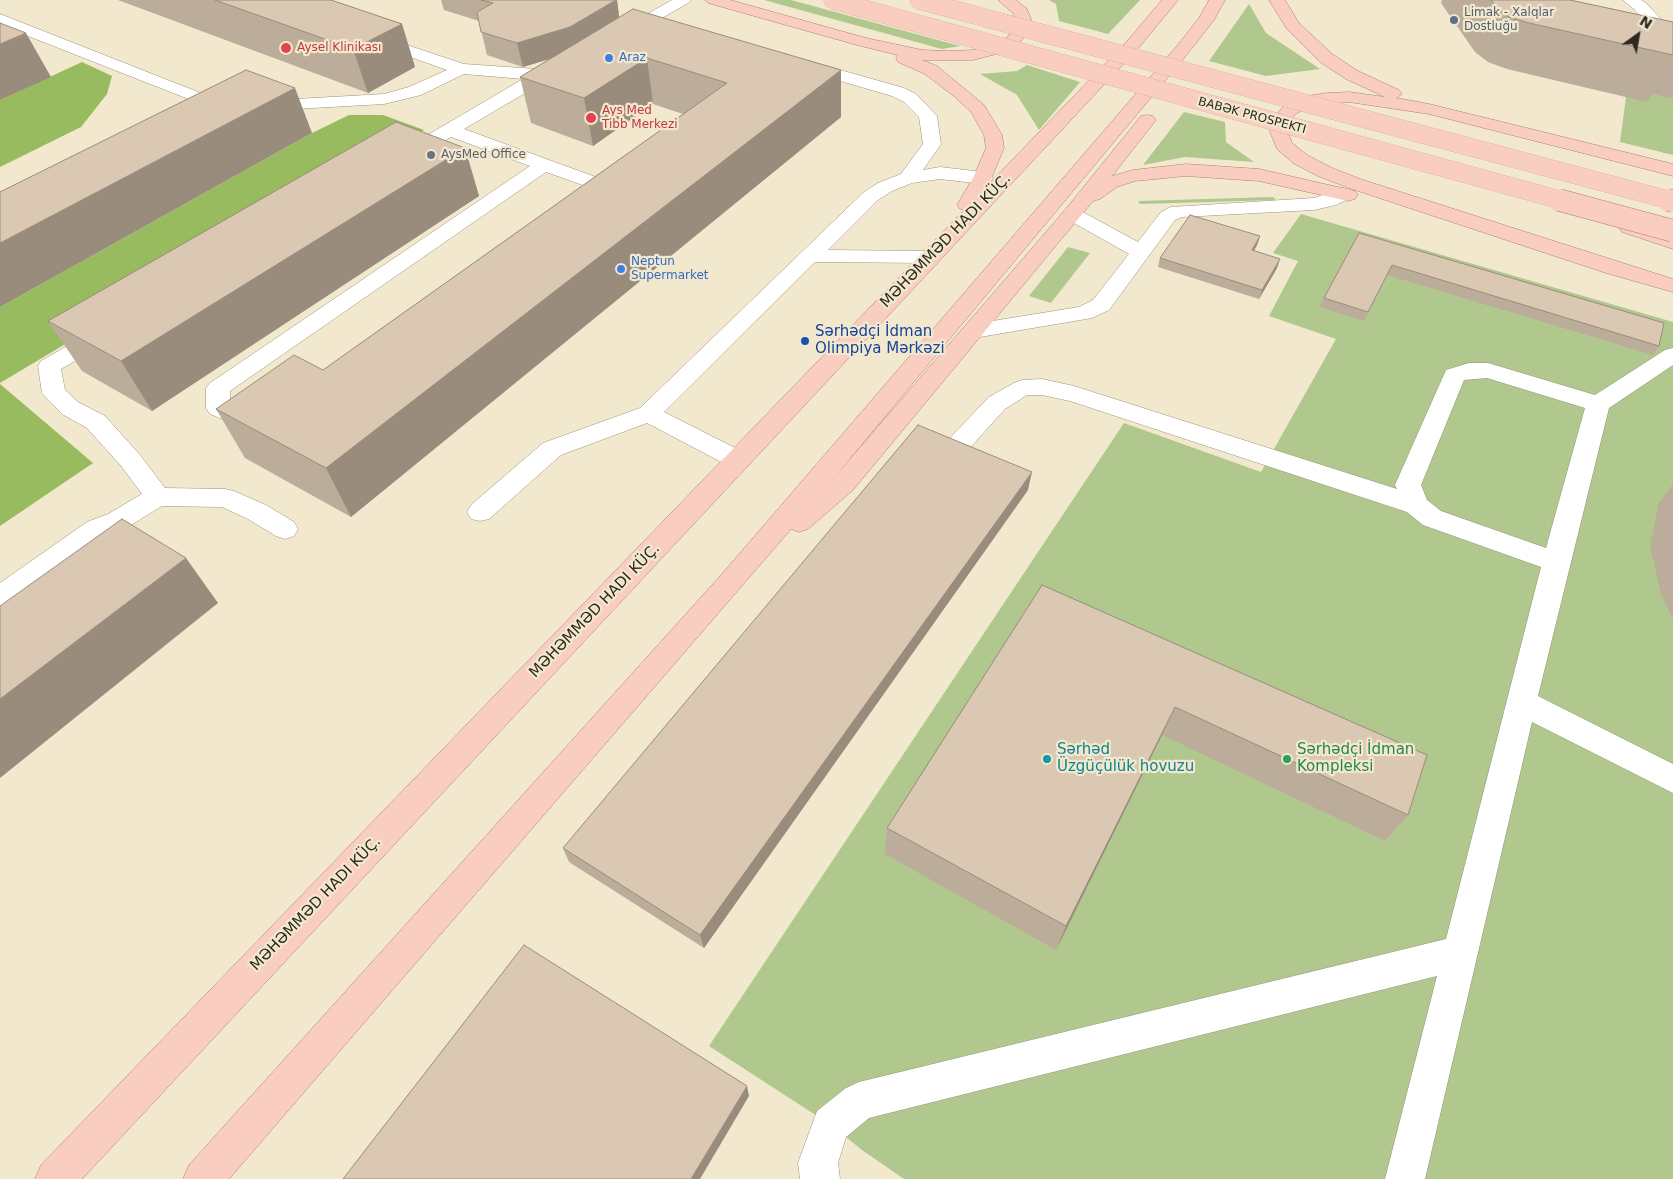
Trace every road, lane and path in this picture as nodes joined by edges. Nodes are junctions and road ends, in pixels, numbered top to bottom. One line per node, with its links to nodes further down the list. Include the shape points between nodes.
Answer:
1 (683, 0): 12 (lane)
2 (713, 0): 16 (main road)
3 (832, 0): 31 (main road, BABƏK PROSPEKTI, bridge)
4 (918, 0): 35 (main road, BABƏK PROSPEKTI, bridge)
5 (1006, 0): 16 (main road, via 1021,12 1022,31 1011,42 994,50 972,55 922,55)
6 (1170, 0): 40 (main road, MƏHƏMMƏD HADI KÜÇ., via 1135,42)
7 (1217, 0): 58 (main road, via 1183,49)
8 (1238, 0): 37 (main road)
9 (1277, 0): 25 (main road, via 1293,26 1326,58 1382,90)
10 (1632, 0): 19 (lane, via 1640,6)
11 (0, 19): 15 (lane)
12 (649, 20): 13 (lane); 17 (lane)
13 (668, 26)
14 (360, 34): 22 (lane)
15 (47, 38): 18 (lane); 24 (lane)
16 (863, 42): 33 (main road, via 931,70 978,109 994,135 995,148)
17 (606, 44)
18 (24, 48)
19 (1671, 51)
20 (793, 62): 32 (lane, via 898,92 910,98 928,116 932,144)
21 (563, 66): 23 (lane)
22 (462, 69): 23 (lane); 24 (lane, via 415,91 384,100)
23 (541, 76): 27 (lane)
24 (224, 108): 26 (lane)
25 (1429, 109): 30 (main road); 43 (main road, via 1372,100 1327,98 1307,101 1291,109 1281,119 1279,132 1284,145 1325,172)
26 (207, 117)
27 (450, 130): 28 (lane); 29 (lane)
28 (544, 165): 36 (lane, via 616,182); 49 (lane, via 218,388 218,408 246,421)
29 (390, 166)
30 (1673, 170)
31 (1464, 174): 38 (main road, BABƏK PROSPEKTI, bridge); 39 (main road, bridge)
32 (908, 178): 33 (lane, via 940,174); 42 (lane, via 871,196)
33 (983, 178): 40 (main road)
34 (1342, 194): 37 (main road, via 1259,175 1211,171 1157,172 1110,183); 41 (lane, via 1314,204 1178,211 1168,216); 43 (main road)
35 (1673, 199)
36 (584, 204)
37 (1072, 214): 41 (lane); 46 (main road)
38 (1673, 231)
39 (1673, 243)
40 (937, 251): 42 (lane); 52 (main road, MƏHƏMMƏD HADI KÜÇ.)
41 (1141, 252): 46 (lane, via 1101,305 1084,313)
42 (810, 256): 50 (lane)
43 (1630, 273): 44 (main road)
44 (1673, 286)
45 (118, 326): 53 (lane, via 49,366 54,393 70,408 96,422)
46 (974, 330): 58 (main road, via 844,484)
47 (1673, 354): 48 (lane)
48 (1598, 404): 54 (lane, via 1488,370 1454,375 1408,485); 57 (lane)
49 (268, 413)
50 (648, 414): 52 (lane); 55 (lane, via 552,449)
51 (959, 444): 54 (lane, via 997,403 1022,388 1042,388 1074,394)
52 (738, 460): 63 (main road, MƏHƏMMƏD HADI KÜÇ.)
53 (158, 497): 56 (lane, via 225,498); 59 (lane, via 117,521 96,529)
54 (1416, 505): 57 (lane, via 1432,518)
55 (480, 512)
56 (285, 529)
57 (1556, 562): 60 (lane)
58 (732, 581): 64 (main road)
59 (0, 597)
60 (1522, 702): 61 (lane); 62 (lane)
61 (1673, 779)
62 (1461, 953): 65 (lane, via 859,1100 831,1125 818,1163); 66 (lane)
63 (55, 1179)
64 (203, 1179)
65 (820, 1179)
66 (1405, 1179)

